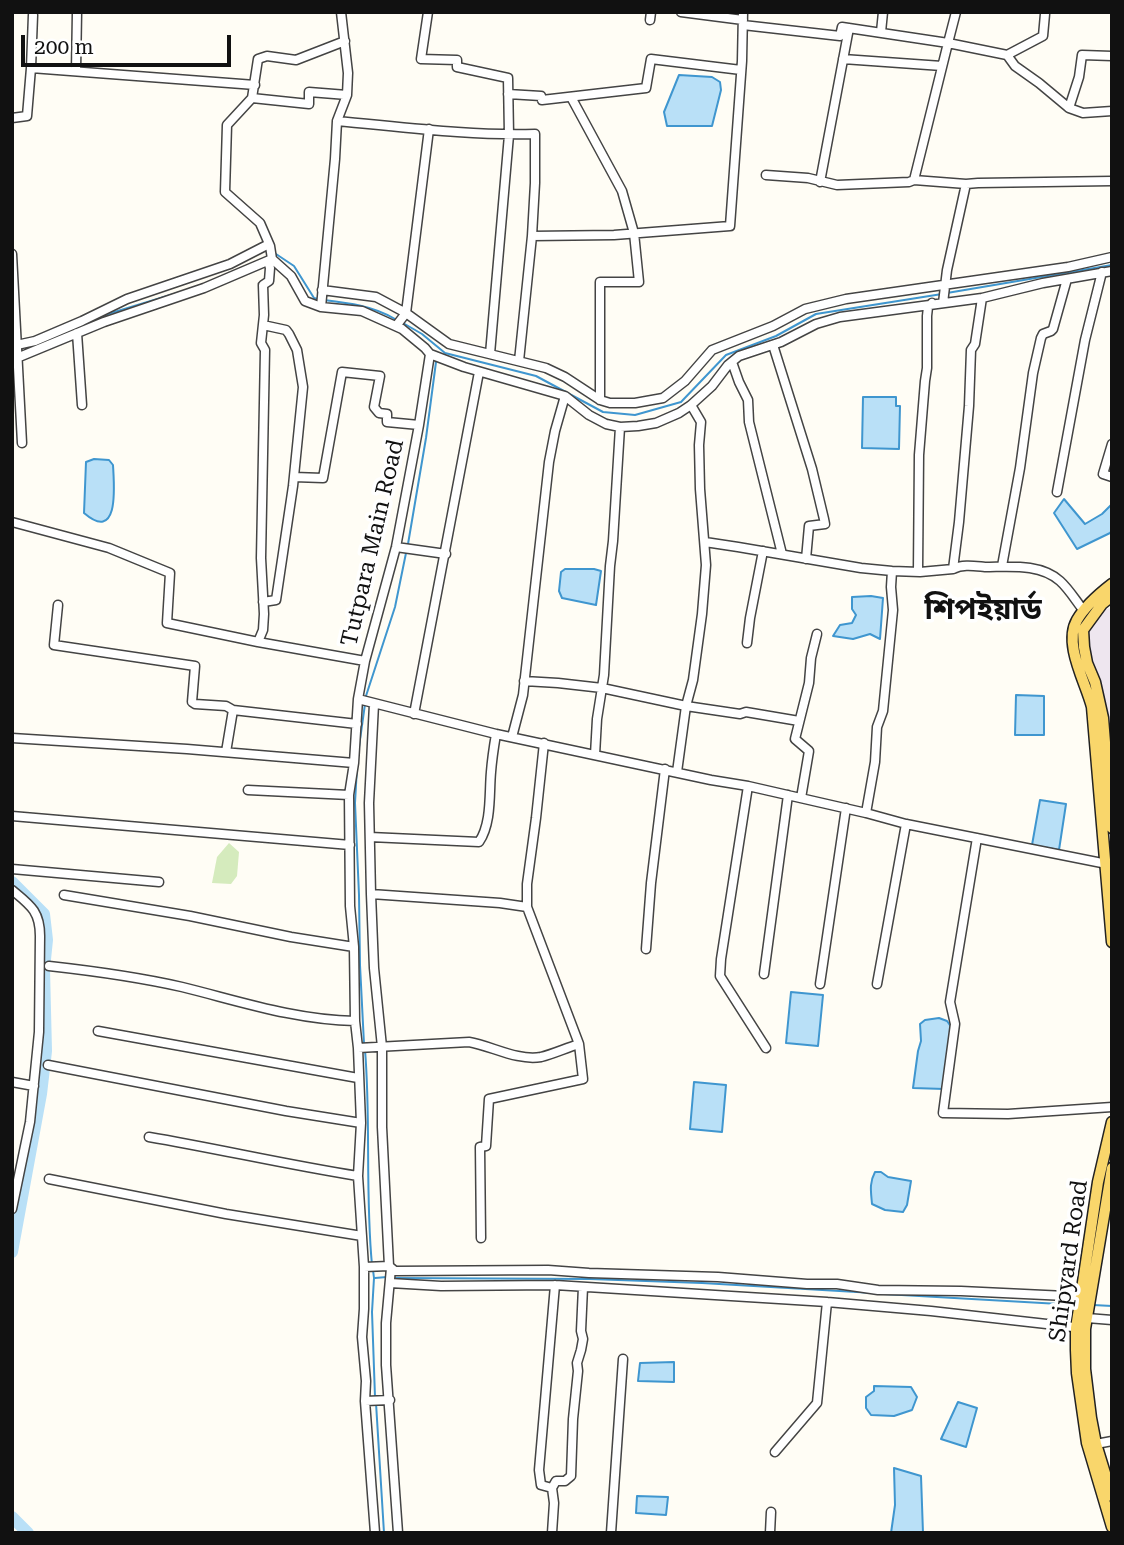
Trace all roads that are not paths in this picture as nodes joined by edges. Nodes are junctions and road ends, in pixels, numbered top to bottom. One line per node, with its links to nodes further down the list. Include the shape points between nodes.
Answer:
1 (77, 12): 19 (street)
2 (341, 12): 12 (street)
3 (428, 12): 22 (street, via 421,59 457,60 457,67 508,78)
4 (681, 12): 9 (street)
5 (883, 12): 11 (street)
6 (956, 12): 13 (street)
7 (1045, 14): 14 (street, via 1043,36)
8 (33, 15): 18 (street)
9 (743, 19): 10 (street, via 840,36 842,27); 20 (street)
10 (849, 28): 11 (street); 16 (street)
11 (881, 32): 13 (street)
12 (345, 41): 21 (street, via 296,60 258,59); 23 (street)
13 (948, 43): 14 (street); 17 (street)
14 (1007, 55): 26 (street)
15 (1112, 56): 26 (street, via 1082,55)
16 (843, 59): 17 (street); 35 (street)
17 (942, 66): 33 (street)
18 (31, 68): 19 (street); 28 (street, via 27,116)
19 (76, 71): 21 (street)
20 (741, 71): 24 (street, via 651,59 646,88); 37 (street, via 730,226)
21 (255, 85): 25 (street)
22 (508, 94): 24 (street, via 541,96 542,100); 31 (street)
23 (347, 95): 25 (street, via 309,92 309,104); 29 (street)
24 (571, 97): 37 (street, via 622,191)
25 (252, 98): 39 (street, via 227,125 225,192 260,223)
26 (1069, 108): 27 (street, via 1083,113)
27 (1112, 111)
28 (12, 118)
29 (337, 121): 30 (street); 45 (street)
30 (429, 129): 31 (street); 50 (street)
31 (509, 135): 38 (street, via 536,134); 56 (street)
32 (766, 175): 35 (street)
33 (914, 180): 35 (street); 36 (street)
34 (1112, 181): 36 (street)
35 (820, 182)
36 (966, 184): 46 (street)
37 (634, 233): 38 (street); 61 (street, via 639,282 600,282)
38 (532, 236): 57 (street)
39 (269, 245): 42 (street); 54 (street, via 230,264 127,299)
40 (12, 254): 54 (street)
41 (1112, 257): 46 (street)
42 (270, 260): 49 (street, via 291,276 305,301); 51 (street); 52 (street)
43 (1107, 272): 44 (street); 70 (street, via 1085,340)
44 (1067, 279): 47 (street); 78 (street, via 1055,326 1041,338 1033,373)
45 (322, 291): 49 (street); 50 (street, via 376,297)
46 (943, 294): 47 (street); 48 (street); 61 (street, via 846,299 805,309 712,350 663,398 635,404)
47 (982, 298): 79 (street, via 971,350)
48 (932, 303): 53 (street, via 840,317); 81 (street, via 927,316 918,484)
49 (321, 305): 50 (street)
50 (400, 320): 55 (street, via 402,328); 56 (street, via 449,344)
51 (263, 325): 68 (street, via 286,330 297,350 303,387); 84 (street)
52 (77, 333): 54 (street); 62 (street)
53 (773, 345): 58 (street); 77 (street, via 825,524 809,526)
54 (15, 353): 66 (street)
55 (430, 354): 59 (street); 64 (street, Tutpara Main Road)
56 (490, 354): 57 (street)
57 (519, 361): 61 (street, via 547,368)
58 (732, 362): 63 (street); 76 (street, via 748,400 749,422)
59 (479, 372): 60 (street); 75 (street)
60 (565, 396): 65 (street, via 589,415); 92 (street, via 549,462)
61 (600, 400)
62 (82, 404)
63 (691, 405): 65 (street, via 656,423); 72 (street, via 701,422)
64 (419, 425): 68 (street, via 387,422 387,414 374,407 380,376 342,372 323,478); 73 (street, Tutpara Main Road)
65 (620, 427): 93 (street)
66 (22, 443)
67 (1112, 444): 69 (street, via 1103,474)
68 (294, 477): 84 (street, via 276,600)
69 (1112, 477)
70 (1057, 492)
71 (12, 522): 89 (street, via 109,548 170,573 167,623)
72 (705, 542): 74 (street); 96 (street, via 702,614)
73 (403, 548): 75 (street); 91 (street, Tutpara Main Road)
74 (763, 551): 76 (street); 90 (street)
75 (446, 554): 98 (street)
76 (782, 554): 77 (street)
77 (806, 559): 80 (street)
78 (1002, 566): 79 (street); 87 (street, via 1051,575)
79 (953, 569): 81 (street)
80 (892, 571): 81 (street); 116 (street, via 894,610)
81 (918, 571)
82 (1112, 584): 87 (main road)
83 (1112, 596): 85 (main road)
84 (263, 602): 89 (street)
85 (1107, 604): 119 (main road, via 1083,630 1103,718)
86 (58, 605): 97 (street, via 54,645 195,666 192,702)
87 (1084, 611): 123 (main road, via 1076,621 1073,642 1092,707)
88 (817, 634): 99 (street)
89 (258, 642): 91 (street)
90 (747, 643)
91 (365, 661): 94 (street, Tutpara Main Road)
92 (524, 681): 93 (street); 102 (street)
93 (602, 688): 96 (street); 106 (street)
94 (358, 699): 95 (street); 100 (street, Tutpara Main Road)
95 (374, 704): 98 (street); 120 (street)
96 (686, 706): 99 (street); 109 (street)
97 (233, 710): 100 (street); 105 (street)
98 (415, 714): 101 (street)
99 (799, 721): 114 (street, via 795,739 809,751)
100 (357, 724): 107 (street, Tutpara Main Road)
101 (496, 734): 102 (street); 120 (street, via 486,821 479,842)
102 (512, 737): 104 (street)
103 (12, 738): 105 (street)
104 (544, 743): 106 (street); 129 (street)
105 (226, 752): 107 (street)
106 (594, 755): 108 (street)
107 (354, 763): 112 (street, Tutpara Main Road)
108 (665, 769): 109 (street); 132 (street)
109 (677, 772): 110 (street)
110 (748, 786): 113 (street); 142 (street, via 720,976)
111 (248, 790): 112 (street)
112 (349, 795): 122 (street, Tutpara Main Road)
113 (788, 795): 114 (street); 134 (street)
114 (801, 798): 115 (street)
115 (846, 808): 116 (street); 135 (street)
116 (866, 813): 118 (street)
117 (12, 816): 122 (street)
118 (906, 824): 121 (street); 136 (street)
119 (1112, 828)
120 (370, 837): 127 (street)
121 (977, 838): 123 (street); 147 (street, via 950,1002 955,1024 943,1113)
122 (350, 845): 131 (street, Tutpara Main Road)
123 (1109, 864): 130 (main road)
124 (12, 869): 125 (street)
125 (159, 882)
126 (12, 890): 146 (street, via 40,921 39,1032)
127 (370, 894): 129 (street); 140 (street)
128 (64, 895): 131 (street)
129 (527, 907): 139 (street)
130 (1112, 942)
131 (354, 947): 137 (street, Tutpara Main Road)
132 (646, 949)
133 (49, 965): 137 (street, via 145,979 290,1015)
134 (764, 974)
135 (820, 984)
136 (877, 984)
137 (355, 1021): 141 (street, Tutpara Main Road)
138 (98, 1031): 144 (street)
139 (579, 1044): 140 (street, via 540,1057 469,1042); 157 (street, via 583,1079 489,1099 486,1146 481,1147)
140 (382, 1047): 141 (street); 159 (street)
141 (358, 1048): 144 (street, Tutpara Main Road)
142 (766, 1048)
143 (48, 1065): 149 (street)
144 (358, 1078): 149 (street, Tutpara Main Road)
145 (12, 1082): 146 (street)
146 (33, 1086): 153 (street, via 30,1122)
147 (1112, 1107)
148 (1112, 1122): 163 (main road, Shipyard Road, via 1098,1182)
149 (361, 1123): 152 (street, Tutpara Main Road)
150 (149, 1137): 152 (street)
151 (1112, 1168): 163 (main road, Shipyard Road)
152 (358, 1176): 156 (street, Tutpara Main Road)
153 (15, 1178): 155 (street)
154 (49, 1179): 156 (street)
155 (12, 1209)
156 (362, 1236): 158 (street, Tutpara Main Road)
157 (481, 1238)
158 (364, 1266): 159 (street); 169 (street, Tutpara Main Road)
159 (390, 1267): 160 (street); 163 (street, via 395,1271 548,1270 718,1277 878,1290)
160 (390, 1283): 161 (street); 168 (street, via 386,1344)
161 (555, 1285): 162 (street); 173 (street, via 540,1470 541,1485)
162 (583, 1287): 164 (street); 173 (street, via 571,1476 556,1481)
163 (1085, 1297): 166 (main road, Shipyard Road)
164 (827, 1302): 166 (street); 172 (street, via 817,1403)
165 (1112, 1320): 166 (street)
166 (1083, 1325): 171 (main road, Shipyard Road); 176 (main road, Shipyard Road, via 1077,1373 1087,1443)
167 (624, 1359): 180 (street)
168 (390, 1400): 169 (street); 178 (street)
169 (365, 1401): 177 (street, Tutpara Main Road)
170 (1112, 1441): 171 (street)
171 (1096, 1444): 174 (main road, Shipyard Road)
172 (775, 1452)
173 (552, 1488): 179 (street)
174 (1112, 1496)
175 (771, 1512): 181 (street)
176 (1112, 1527)
177 (375, 1533)
178 (398, 1533)
179 (552, 1533)
180 (611, 1533)
181 (771, 1533)

